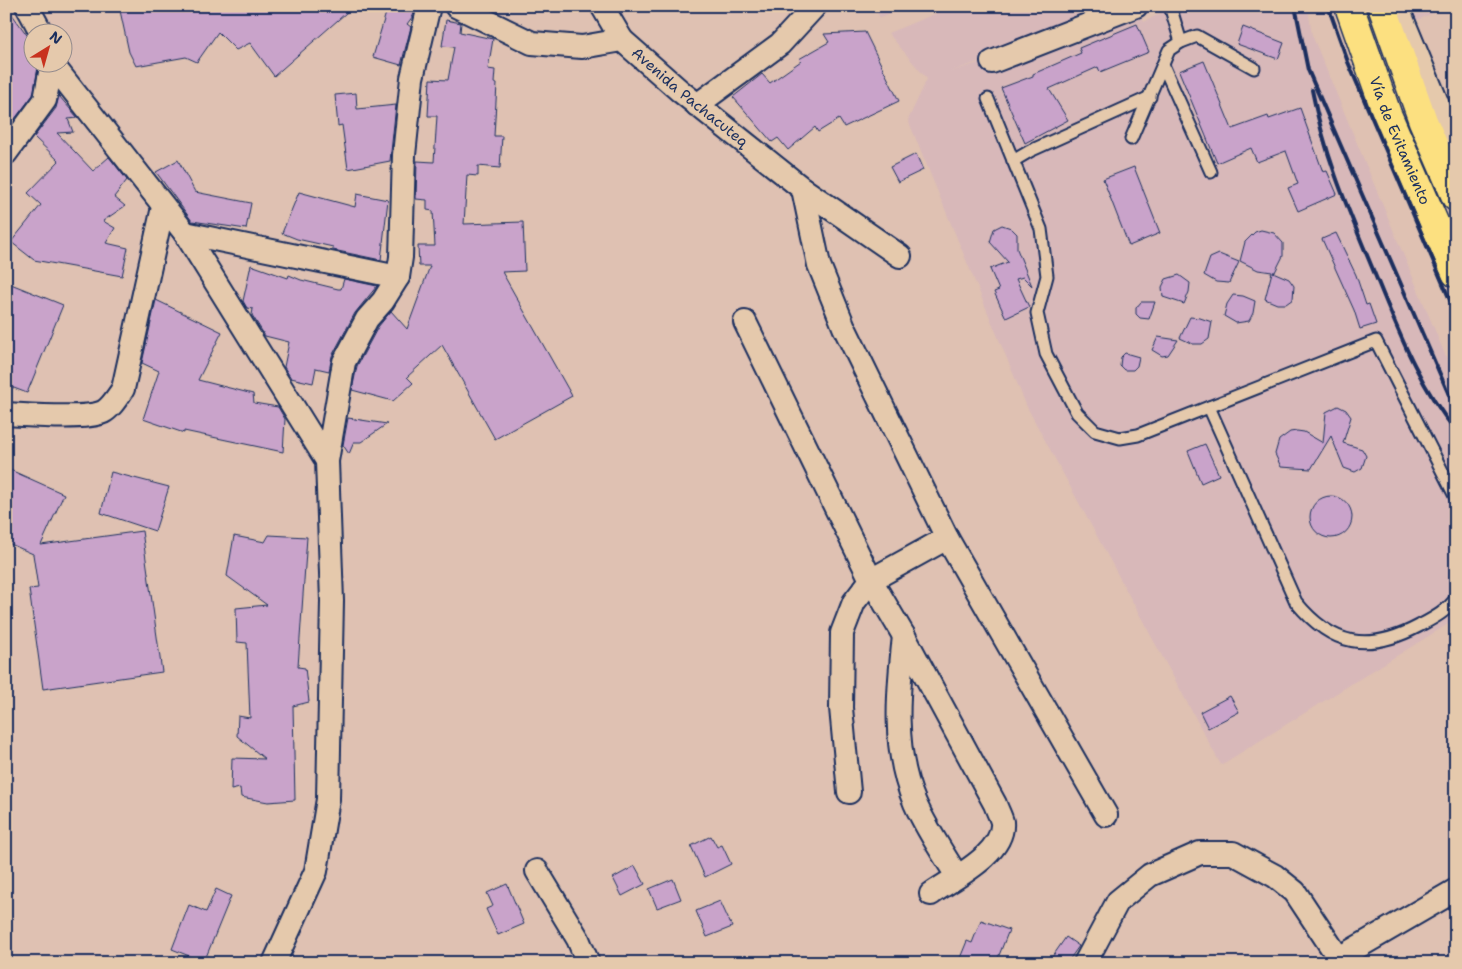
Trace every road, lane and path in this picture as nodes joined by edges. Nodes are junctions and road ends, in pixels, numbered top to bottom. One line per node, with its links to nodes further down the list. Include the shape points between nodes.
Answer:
1 (27, 6): 11 (street)
2 (429, 6): 33 (street, via 412,78 404,155)
3 (456, 6): 12 (street, Avenida Pachacuteq, via 532,43 582,47)
4 (602, 6): 12 (street)
5 (815, 6): 21 (street, via 780,44)
6 (1136, 6): 14 (street)
7 (1170, 6): 13 (lane)
8 (1349, 6): 32 (highway, Vía de Evitamiento, via 1387,114)
9 (1382, 6): 28 (highway, Vía de Evitamiento, via 1423,121)
10 (1397, 6): 23 (street)
11 (36, 22)
12 (622, 40): 21 (street, Avenida Pachacuteq)
13 (1181, 42): 15 (lane, via 1169,50); 16 (lane, via 1196,36)
14 (992, 62)
15 (1163, 65): 19 (lane); 26 (lane)
16 (1254, 68)
17 (51, 72): 24 (street, via 45,100)
18 (59, 72): 29 (street)
19 (1150, 97): 22 (lane); 25 (lane)
20 (988, 99): 25 (lane)
21 (697, 105): 27 (street, Avenida Pachacuteq)
22 (1131, 139)
23 (1456, 148)
24 (6, 154)
25 (1014, 161): 35 (lane, via 1041,229 1046,276 1038,313 1046,354 1077,413 1096,431 1120,438 1138,435)
26 (1211, 172)
27 (803, 189): 31 (street, Avenida Pachacuteq); 39 (street, via 819,265 844,327)
28 (1456, 197)
29 (163, 207): 30 (street); 36 (street, via 123,389 115,400 103,412 81,415)
30 (185, 233): 33 (street); 37 (street)
31 (900, 256)
32 (1456, 273)
33 (398, 277): 37 (street, via 367,319 344,362)
34 (745, 322): 40 (street)
35 (1209, 407): 38 (lane, via 1376,341); 41 (lane, via 1296,602 1312,621 1336,637 1361,642 1387,641 1434,618)
36 (6, 414)
37 (327, 461): 50 (street, via 332,601 328,799 316,871)
38 (1456, 498)
39 (947, 538): 40 (street); 44 (street)
40 (871, 580): 42 (street); 43 (street, via 854,602 842,633 842,708)
41 (1456, 598)
42 (904, 636): 46 (street, via 898,687 898,725 903,761 914,802); 46 (street, via 1002,822 999,841 988,855)
43 (849, 792)
44 (1106, 815)
45 (537, 871): 51 (street, via 578,939)
46 (956, 876): 48 (street)
47 (1456, 890): 49 (street)
48 (931, 894)
49 (1340, 961): 52 (street, via 1295,892 1275,876 1233,852 1200,853 1150,875 1118,901)
50 (274, 963)
51 (588, 963)
52 (1085, 963)

